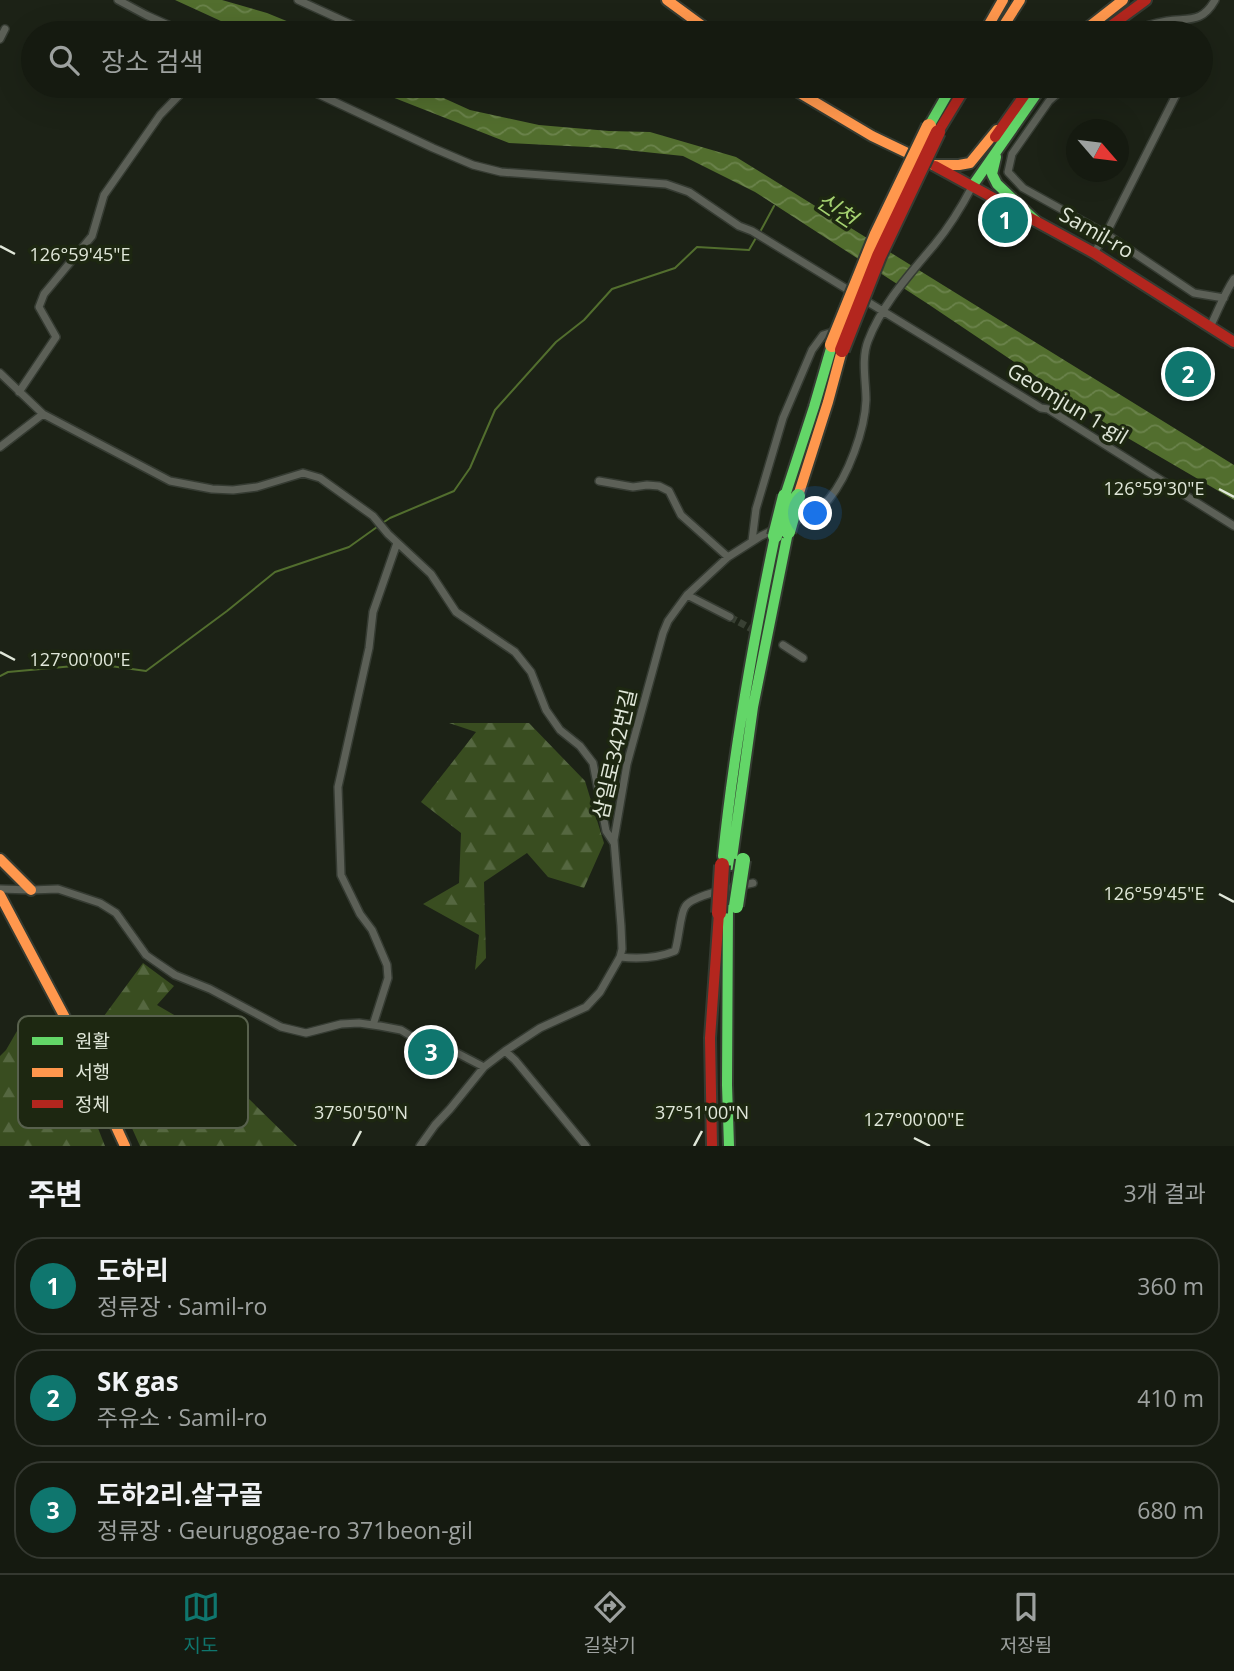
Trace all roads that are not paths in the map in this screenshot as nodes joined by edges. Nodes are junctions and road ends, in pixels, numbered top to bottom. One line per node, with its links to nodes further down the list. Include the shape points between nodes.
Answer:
1 (118, 0): 11 (street)
2 (298, 0): 12 (street)
3 (667, 0): 13 (main road)
4 (1003, 0): 14 (main road)
5 (1017, 0): 15 (main road)
6 (1111, 0): 16 (main road)
7 (1123, 0): 17 (main road)
8 (1134, 0): 18 (main road)
9 (1146, 0): 19 (main road)
10 (1215, 0): 20 (street, via 1198,18)
11 (161, 21)
12 (344, 21)
13 (696, 21)
14 (991, 21)
15 (1005, 21)
16 (1085, 21)
17 (1097, 21)
18 (1107, 21)
19 (1117, 21)
20 (1167, 21)
21 (5, 29): 22 (street)
22 (0, 38)
23 (176, 98): 48 (street, via 104,195 92,236 44,294 39,307 56,337)
24 (327, 98): 43 (street, Geomjun 1-gil, via 473,165 501,172 666,184 689,192)
25 (808, 98): 36 (main road, Samil-ro)
26 (947, 98): 34 (main road)
27 (957, 98): 34 (main road)
28 (1024, 98): 33 (main road)
29 (1031, 98): 33 (main road)
30 (1036, 98): 33 (main road)
31 (1052, 98): 39 (street, via 1012,154 1008,172 1023,188)
32 (1174, 98): 39 (street)
33 (1013, 118): 35 (main road); 36 (main road, via 970,163); 37 (main road, via 978,166)
34 (933, 129): 45 (main road, bridge)
35 (1005, 138): 37 (main road); 38 (main road, via 992,174)
36 (933, 165): 37 (main road, Samil-ro)
37 (973, 185): 38 (main road, Samil-ro); 43 (street, 삼일로342번길)
38 (1036, 221): 40 (main road, Samil-ro)
39 (1106, 234): 40 (street); 42 (street, via 1194,293)
40 (1094, 253): 44 (main road, Samil-ro)
41 (1234, 279): 42 (street)
42 (1224, 298): 44 (street)
43 (884, 309): 52 (street, Geomjun 1-gil); 54 (street, 삼일로342번길, via 866,350 866,401 844,475 828,501)
44 (1210, 327): 46 (main road, Samil-ro)
45 (836, 342): 53 (main road, bridge, via 828,402); 54 (street, via 823,335 812,350 783,418 756,509)
46 (1234, 342)
47 (0, 373): 48 (street)
48 (19, 392): 49 (street)
49 (43, 414): 50 (street); 55 (street, via 170,481 233,490 303,474 320,478 373,516)
50 (0, 447)
51 (599, 481): 56 (street, via 659,486 669,491 681,515)
52 (1234, 526)
53 (781, 534): 57 (main road); 60 (main road)
54 (752, 541): 56 (street, 삼일로342번길)
55 (397, 543): 65 (street, via 431,574 456,612 516,652 531,672 546,710 593,764 606,831); 76 (street, via 373,612 338,787 341,875 387,965 388,978)
56 (727, 557): 58 (street, 삼일로342번길)
57 (765, 585): 63 (main road); 67 (main road, via 728,801)
58 (687, 595): 59 (street); 65 (street, 삼일로342번길, via 668,621 654,660 627,764)
59 (730, 617)
60 (767, 633): 64 (main road); 67 (main road)
61 (782, 645): 62 (street)
62 (803, 658)
63 (736, 699)
64 (754, 733)
65 (614, 843): 74 (street, 삼일로342번길)
66 (0, 859): 71 (main road)
67 (732, 863): 73 (main road, bridge); 73 (main road, bridge)
68 (753, 883): 74 (street, via 689,902 675,951)
69 (711, 885): 73 (main road)
70 (0, 889): 71 (street)
71 (31, 890): 76 (street, via 58,889 100,903 116,913 156,962 281,1027 306,1033 341,1024)
72 (0, 895): 75 (main road)
73 (723, 912): 83 (main road, via 709,1038); 84 (main road)
74 (620, 957): 77 (street, 삼일로342번길, via 586,1007 540,1028)
75 (64, 1016)
76 (373, 1025): 78 (street, via 401,1030)
77 (505, 1051): 78 (street, 삼일로342번길); 82 (street)
78 (484, 1067): 81 (street)
79 (117, 1128): 80 (main road)
80 (125, 1146)
81 (420, 1146)
82 (586, 1146)
83 (712, 1146)
84 (729, 1146)

